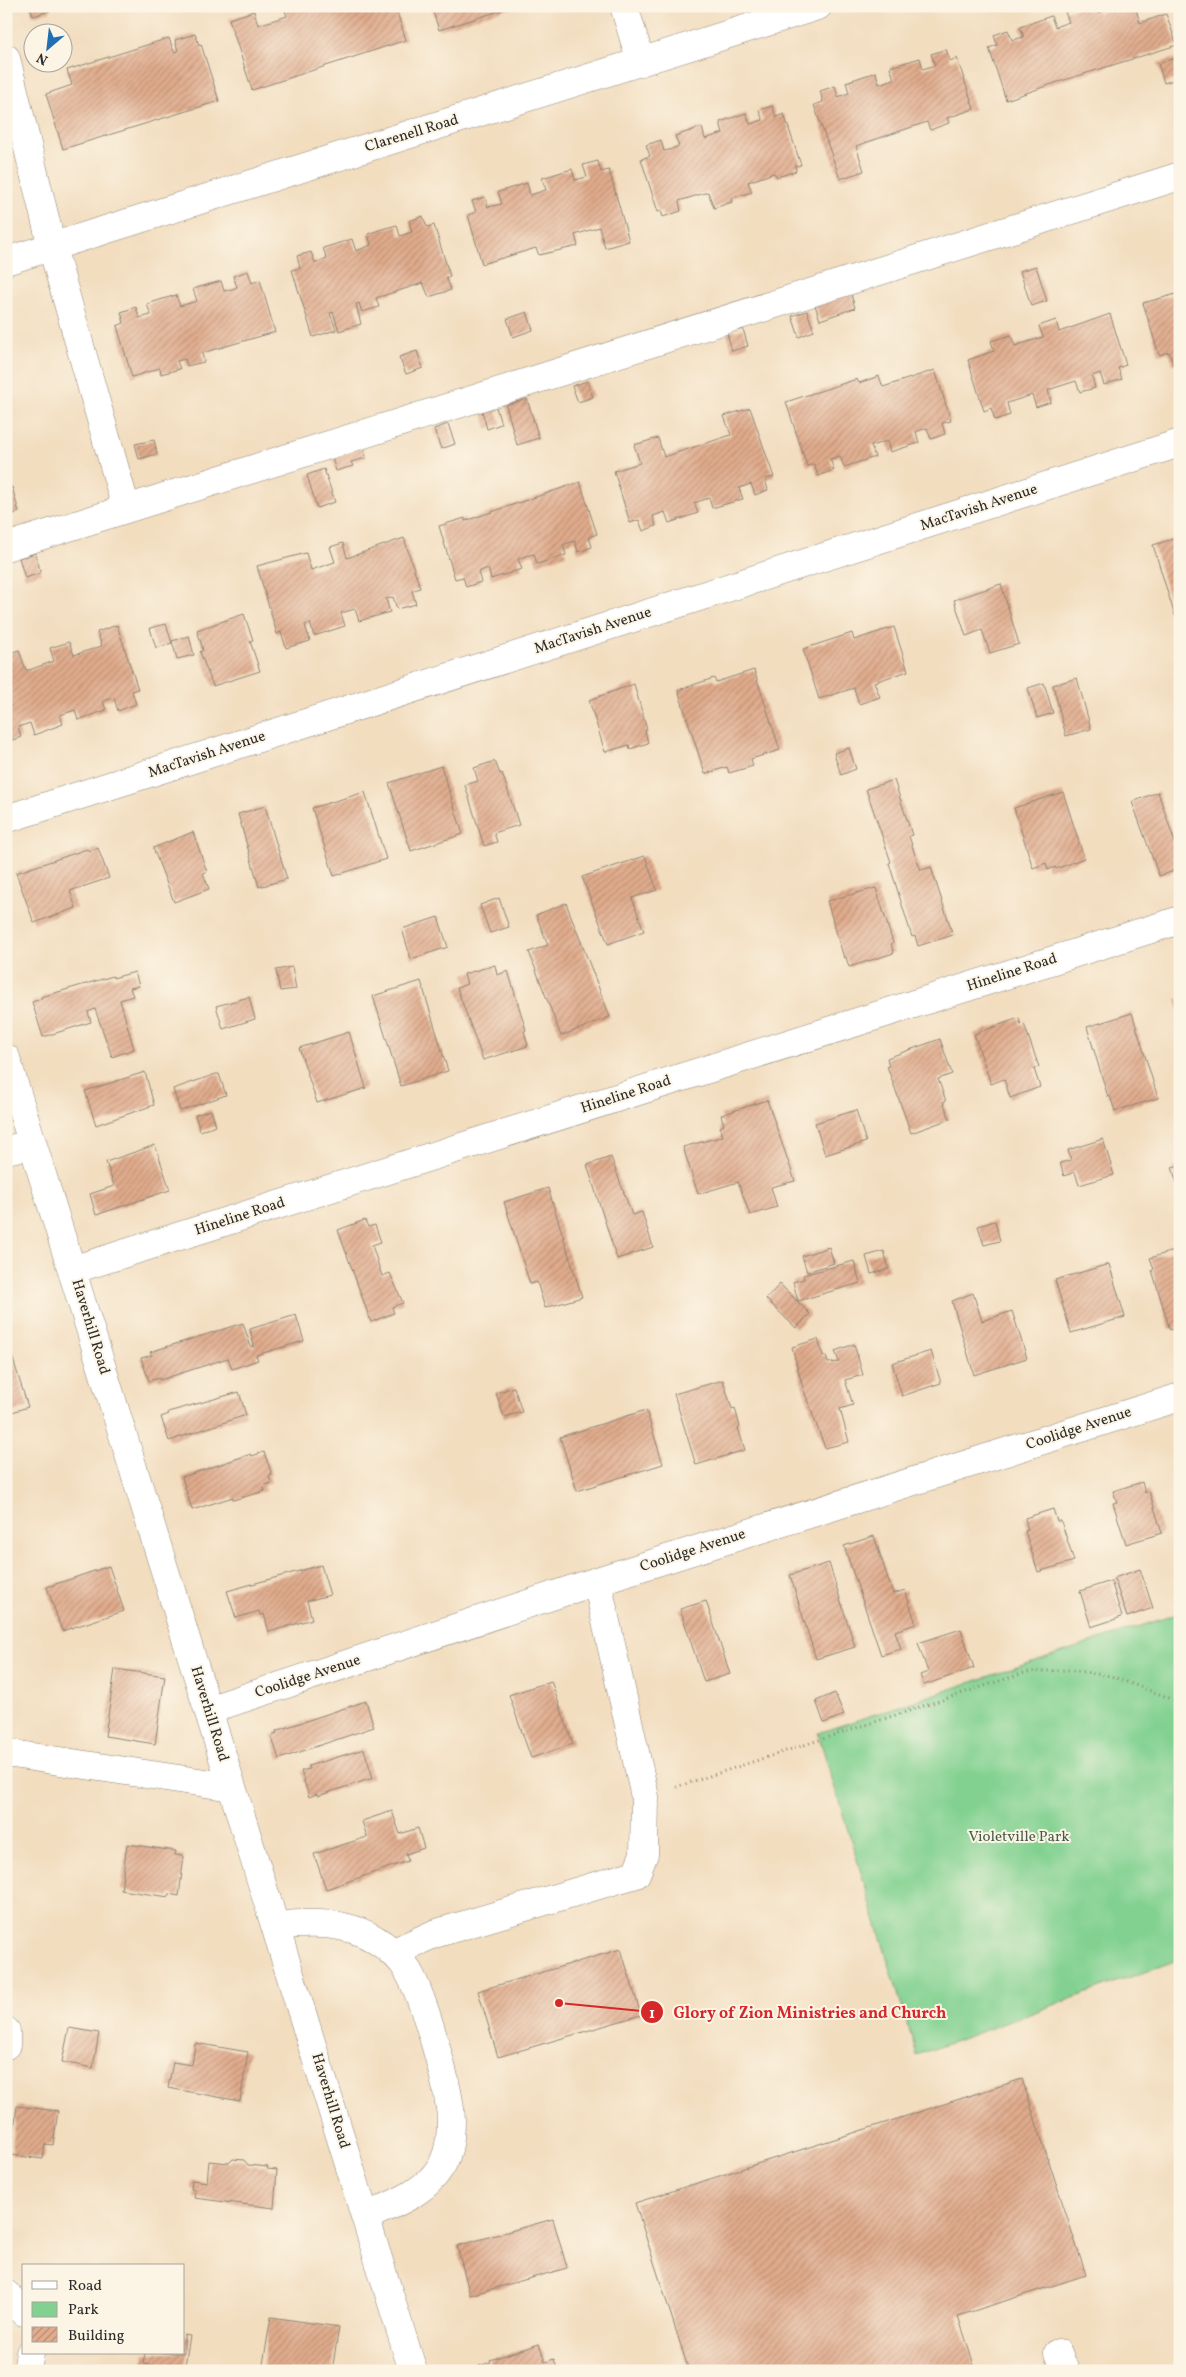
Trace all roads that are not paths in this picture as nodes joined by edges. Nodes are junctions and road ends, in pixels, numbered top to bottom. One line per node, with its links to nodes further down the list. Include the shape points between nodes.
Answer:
1 (624, 6): 4 (street)
2 (818, 6): 4 (street, Clarenell Road)
3 (6, 58): 6 (street)
4 (641, 62): 6 (street, Clarenell Road)
5 (1180, 176): 9 (street)
6 (52, 247): 7 (street, Clarenell Road); 9 (street)
7 (6, 261)
8 (1180, 444): 11 (street, MacTavish Avenue)
9 (126, 508): 10 (street)
10 (6, 548)
11 (6, 819)
12 (1180, 920): 16 (street, Hineline Road)
13 (6, 1058): 14 (street, Haverhill Road)
14 (33, 1144): 15 (street); 16 (street, Haverhill Road)
15 (6, 1150)
16 (72, 1270): 19 (street, Haverhill Road)
17 (1180, 1397): 18 (street, Coolidge Avenue)
18 (597, 1581): 19 (street, Coolidge Avenue); 23 (street, via 645,1797 644,1854 636,1874 434,1934)
19 (208, 1710): 21 (street, Haverhill Road)
20 (6, 1753): 21 (street)
21 (232, 1787): 22 (street, Haverhill Road)
22 (276, 1926): 23 (street, via 307,1922 353,1930 375,1939); 26 (street, Haverhill Road)
23 (392, 1953): 26 (street, via 408,1970 414,1983 435,2049 451,2120 449,2144 441,2167 427,2184)
24 (6, 2030): 25 (street)
25 (6, 2045)
26 (365, 2217): 31 (street, Haverhill Road)
27 (6, 2294): 28 (street)
28 (22, 2310)
29 (30, 2354): 30 (street)
30 (27, 2371)
31 (413, 2371)

